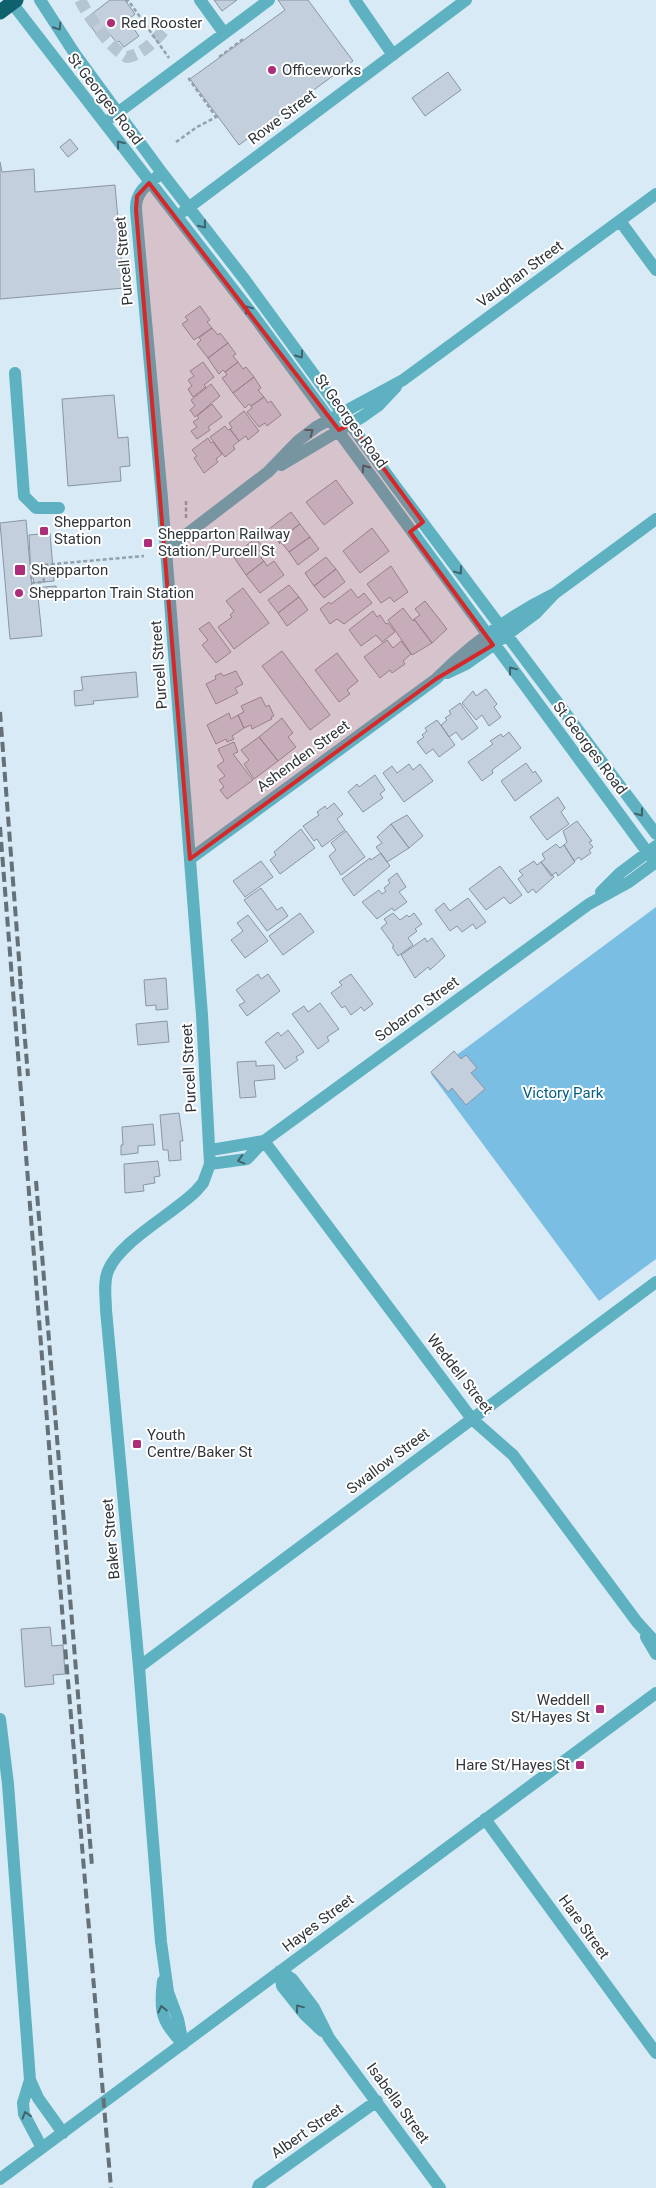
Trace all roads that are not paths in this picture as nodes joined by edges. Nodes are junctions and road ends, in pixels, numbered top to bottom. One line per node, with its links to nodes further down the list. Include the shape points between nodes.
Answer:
1 (40, 0): 9 (street, St Georges Road, one-way to 9)
2 (200, 0): 7 (street)
3 (269, 0): 7 (street)
4 (355, 0): 8 (street)
5 (466, 0): 8 (street, Rowe Street)
6 (10, 4): 10 (street, St Georges Road)
7 (224, 33): 9 (street)
8 (393, 55): 14 (street, Rowe Street)
9 (118, 112): 10 (street); 11 (street, St Georges Road)
10 (104, 123): 12 (street, St Georges Road, one-way to 10)
11 (162, 172): 12 (street, Purcell Street); 14 (street, St Georges Road)
12 (150, 182): 15 (street, St Georges Road); 31 (street, Purcell Street, via 137,196 136,210)
13 (656, 194): 16 (street, Vaughan Street)
14 (189, 207): 15 (street, Rowe Street); 20 (street, St Georges Road, one-way to 20)
15 (177, 216): 21 (street, St Georges Road, one-way to 15)
16 (620, 221): 17 (street); 19 (street, Vaughan Street)
17 (656, 270)
18 (15, 374): 27 (street, via 24,496 36,508)
19 (402, 380): 20 (street, Vaughan Street); 22 (street, Vaughan Street, via 379,404)
20 (342, 412): 21 (street, Vaughan Street); 22 (street, St Georges Road)
21 (330, 419): 23 (street, St Georges Road); 24 (street, one-way to 21, via 298,441)
22 (351, 424): 23 (street, Vaughan Street); 25 (street, St Georges Road)
23 (338, 430): 24 (street); 26 (street, St Georges Road, one-way to 23)
24 (268, 472): 31 (street)
25 (396, 487): 26 (street); 29 (street, St Georges Road)
26 (386, 497): 30 (street, St Georges Road)
27 (59, 508)
28 (656, 519): 34 (street, via 554,594 535,614)
29 (426, 526): 30 (street); 32 (street, St Georges Road)
30 (413, 536): 33 (street, St Georges Road)
31 (166, 550): 50 (street, Purcell Street)
32 (446, 554): 33 (street); 34 (street, St Georges Road, one-way to 34)
33 (434, 564): 35 (street, St Georges Road)
34 (503, 630): 35 (street, Ashenden Street); 36 (street, St Georges Road)
35 (490, 640): 37 (street, St Georges Road, one-way to 35); 50 (street, Ashenden Street, via 459,655 436,679)
36 (539, 678): 37 (street); 38 (street, St Georges Road)
37 (526, 688): 39 (street, St Georges Road)
38 (550, 693): 39 (street); 40 (street, St Georges Road)
39 (536, 703): 41 (street, St Georges Road)
40 (570, 719): 41 (street); 42 (street, St Georges Road)
41 (556, 728): 43 (street, St Georges Road)
42 (578, 730): 43 (street); 44 (street, St Georges Road)
43 (564, 740): 45 (street, St Georges Road)
44 (597, 755): 45 (street); 46 (street, St Georges Road)
45 (583, 766): 47 (street, St Georges Road)
46 (622, 790): 47 (street); 48 (street, St Georges Road, one-way to 48)
47 (608, 800): 49 (street, St Georges Road)
48 (656, 834)
49 (652, 849): 51 (street, St Georges Road); 52 (street, Sobaron Street, via 620,873)
50 (190, 859): 54 (street, Purcell Street)
51 (656, 863): 52 (street, Sobaron Street)
52 (589, 904): 53 (street, Sobaron Street)
53 (264, 1141): 54 (street, Sobaron Street); 55 (street, Sobaron Street, one-way to 55, via 247,1159); 57 (street, Weddell Street)
54 (211, 1150): 55 (street, Baker Street)
55 (210, 1164): 61 (street, Baker Street, via 196,1192 113,1261 105,1283)
56 (656, 1282): 57 (street, Swallow Street)
57 (472, 1420): 58 (street, Weddell Street, via 513,1455); 61 (street, Swallow Street)
58 (637, 1622): 59 (street, Weddell Street); 60 (street, Weddell Street)
59 (656, 1643)
60 (656, 1654)
61 (139, 1667): 67 (street, Baker Street, via 164,1969 160,2002 167,2027)
62 (656, 1693): 65 (street, Hayes Street)
63 (0, 1719): 64 (street)
64 (4, 1785): 69 (street)
65 (485, 1819): 66 (street, Hayes Street); 68 (street, Hare Street)
66 (280, 1972): 67 (street, Hayes Street); 70 (street, Isabella Street, via 282,1986 305,2015 330,2038)
67 (183, 2044): 71 (street, Hayes Street)
68 (656, 2053)
69 (30, 2080): 71 (street); 72 (street, one-way to 69, via 24,2114 23,2103)
70 (377, 2102): 74 (street, Albert Street); 75 (street, Isabella Street)
71 (62, 2133): 72 (street, Hayes Street)
72 (42, 2148): 73 (street, Hayes Street)
73 (0, 2179)
74 (258, 2188)
75 (440, 2188)

